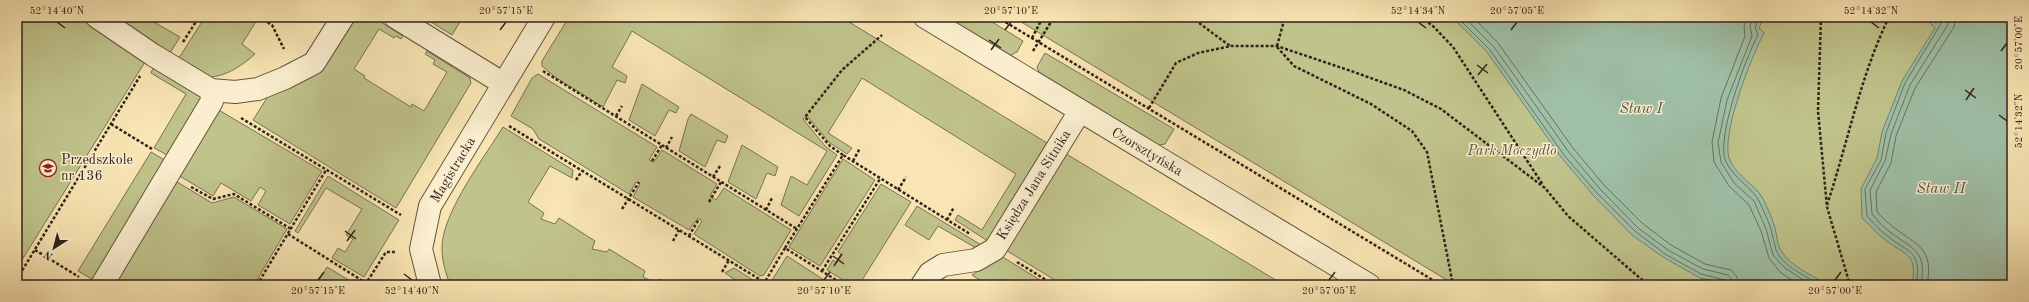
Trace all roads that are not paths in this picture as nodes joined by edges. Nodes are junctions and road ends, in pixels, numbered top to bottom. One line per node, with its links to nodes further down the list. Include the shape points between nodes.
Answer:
1 (97, 17): 7 (street)
2 (343, 17): 7 (street, via 314,63 258,89)
3 (395, 17): 6 (street)
4 (544, 17): 6 (street, Magistracka)
5 (925, 17): 8 (street, Czorsztyńska)
6 (504, 84): 10 (street, Magistracka, via 430,206 421,249)
7 (212, 96): 9 (street)
8 (1080, 111): 11 (street, Księdza Jana Sitnika, via 995,249 976,260 943,265 930,273); 12 (street, Czorsztyńska)
9 (102, 285)
10 (430, 285)
11 (922, 285)
12 (1369, 285)

